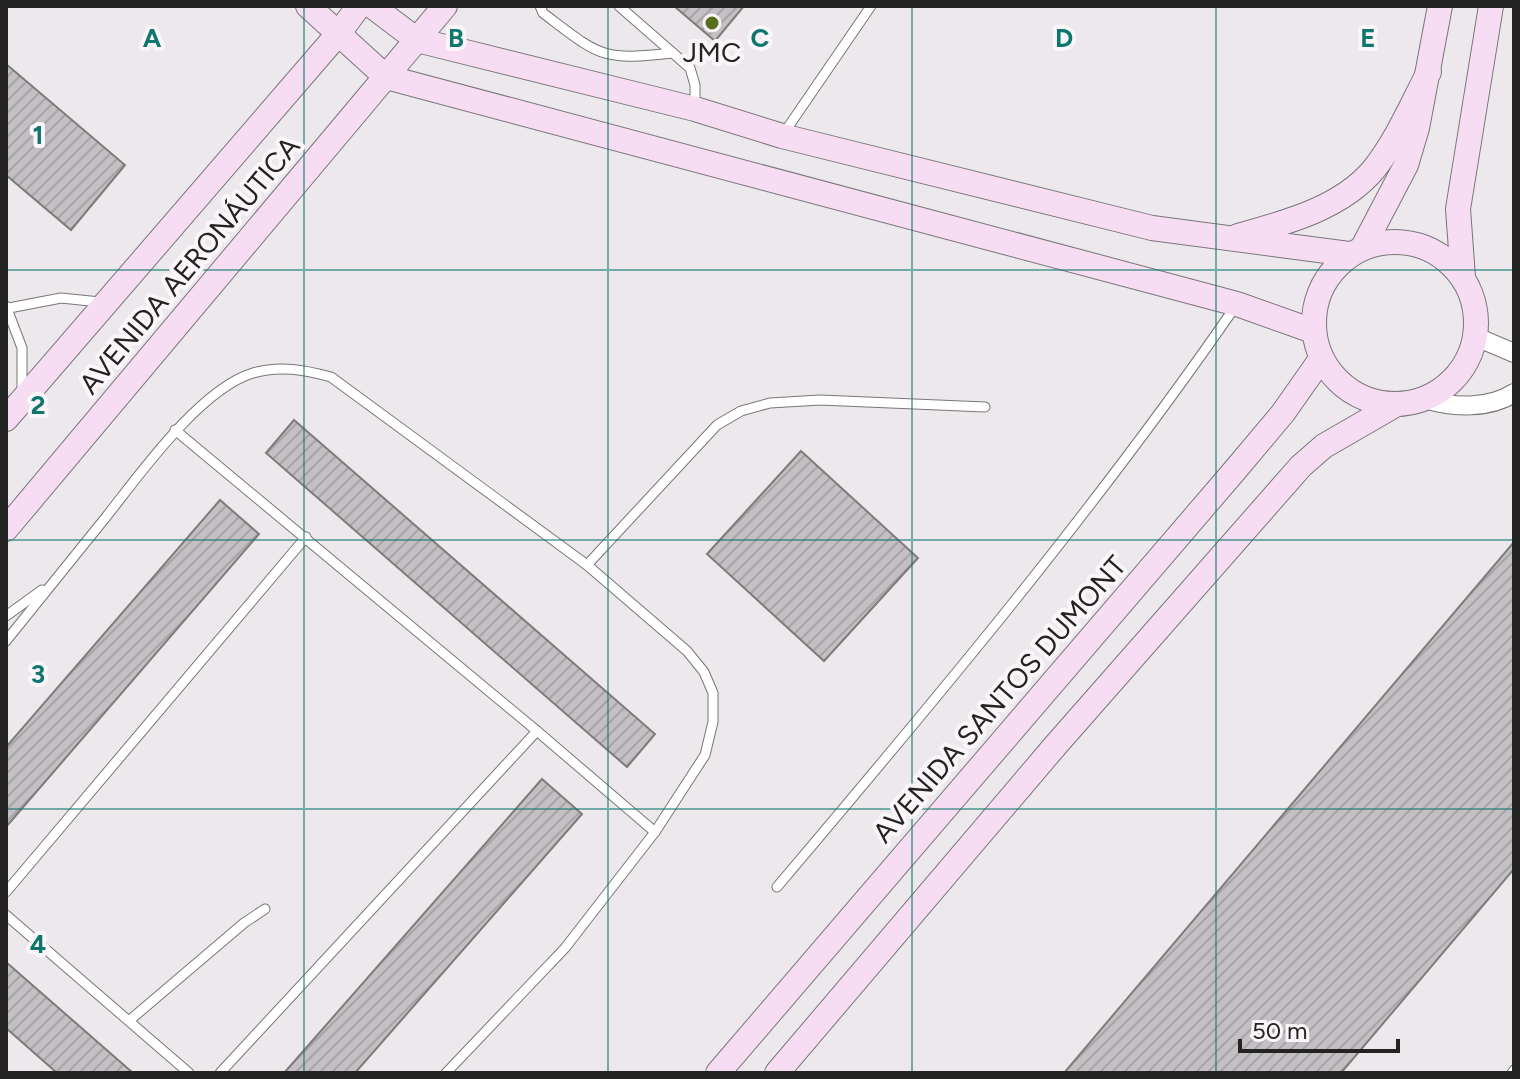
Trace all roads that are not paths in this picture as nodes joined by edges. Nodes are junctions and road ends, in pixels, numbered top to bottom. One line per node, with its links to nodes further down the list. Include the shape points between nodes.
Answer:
1 (308, 6): 10 (main road)
2 (359, 6): 10 (main road, AVENIDA AERONÁUTICA)
3 (372, 6): 11 (main road)
4 (445, 6): 11 (main road, AVENIDA AERONÁUTICA)
5 (540, 6): 12 (lane, via 594,51 626,58)
6 (619, 6): 12 (lane)
7 (871, 6): 16 (lane)
8 (1440, 6): 13 (main road)
9 (1491, 6): 19 (main road, via 1458,209)
10 (338, 34): 14 (main road); 20 (main road, AVENIDA AERONÁUTICA)
11 (417, 40): 14 (main road, AVENIDA AERONÁUTICA); 15 (main road)
12 (673, 53): 15 (lane, via 694,76)
13 (1429, 72): 17 (main road, via 1385,153 1358,185 1296,218); 18 (main road, via 1406,165)
14 (386, 77): 21 (main road); 34 (main road, AVENIDA AERONÁUTICA)
15 (695, 109): 16 (main road)
16 (782, 136): 17 (main road, via 1152,228)
17 (1230, 238): 18 (main road)
18 (1356, 251): 19 (main road, via 1385,241 1407,242 1429,248); 23 (main road, via 1328,275 1316,301)
19 (1463, 277): 24 (main road, via 1476,317)
20 (106, 303): 22 (lane, via 61,298); 29 (main road, AVENIDA AERONÁUTICA)
21 (1237, 304): 23 (main road); 42 (lane, via 1165,409 969,661)
22 (8, 307): 29 (lane, via 22,348)
23 (1313, 331): 26 (main road)
24 (1474, 336): 25 (street); 27 (main road, via 1464,366 1447,386)
25 (1514, 353)
26 (1321, 359): 30 (main road, via 1340,384 1365,399); 50 (main road, AVENIDA SANTOS DUMONT, via 1226,481)
27 (1425, 399): 28 (street, via 1444,405); 30 (main road)
28 (1510, 399)
29 (23, 400): 32 (main road, AVENIDA AERONÁUTICA)
30 (1395, 405): 51 (main road, via 1324,446 1301,466)
31 (985, 407): 36 (lane, via 820,400 741,411 717,425)
32 (6, 419)
33 (175, 430): 35 (lane); 36 (lane, via 224,388 251,373 304,369 331,377); 37 (lane)
34 (6, 529)
35 (306, 537): 40 (lane); 43 (lane)
36 (587, 565): 41 (lane, via 687,651 713,693 705,755)
37 (54, 581): 38 (lane); 39 (lane)
38 (6, 616)
39 (6, 641)
40 (537, 731): 41 (lane); 48 (lane)
41 (655, 832): 49 (lane, via 565,948)
42 (777, 887)
43 (6, 892)
44 (265, 909): 46 (lane)
45 (6, 915): 46 (lane)
46 (130, 1020): 47 (lane)
47 (189, 1073)
48 (220, 1073)
49 (446, 1073)
50 (718, 1073)
51 (777, 1073)

